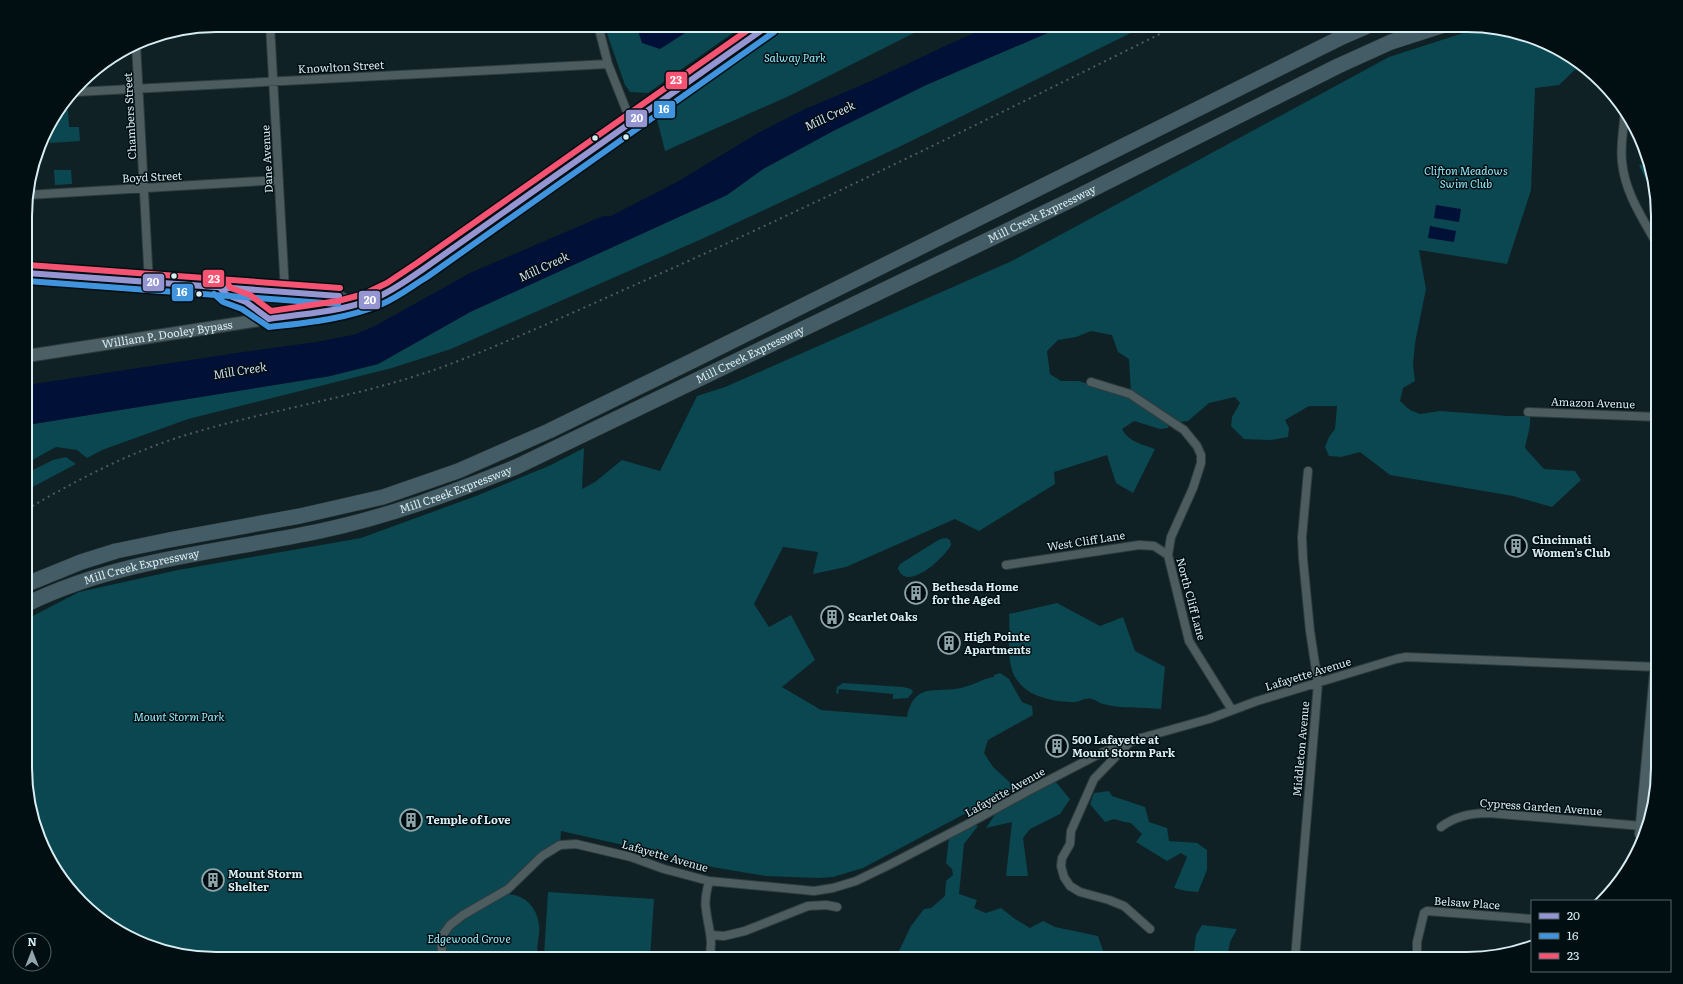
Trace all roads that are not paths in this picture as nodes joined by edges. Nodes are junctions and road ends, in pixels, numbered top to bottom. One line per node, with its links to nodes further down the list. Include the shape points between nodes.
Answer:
1 (270, 32): 8 (street, Dane Avenue)
2 (600, 32): 7 (street)
3 (759, 32): 11 (main road, William P. Dooley Bypass)
4 (1354, 32): 30 (highway, Mill Creek Expressway, via 692,362 458,471 383,497 300,516 116,551)
5 (1422, 32): 31 (highway, Mill Creek Expressway, via 1391,42 1338,66 1065,203 516,467 446,495 385,514 321,531 120,569 54,590)
6 (137, 50): 9 (street, Chambers Street)
7 (608, 64): 8 (street, Knowlton Street); 11 (street)
8 (274, 81): 9 (street, Knowlton Street); 13 (street, Dane Avenue)
9 (140, 88): 10 (street, Knowlton Street); 14 (street, Chambers Street)
10 (81, 92)
11 (631, 122): 21 (main road, William P. Dooley Bypass, via 398,287)
12 (1625, 122): 16 (street, via 1622,148 1624,174 1632,200)
13 (279, 180): 14 (street, Boyd Street); 20 (street, Dane Avenue)
14 (144, 189): 15 (street, Boyd Street); 18 (street, Chambers Street)
15 (34, 195)
16 (1651, 234)
17 (32, 273): 18 (street)
18 (149, 283): 19 (street)
19 (220, 288): 20 (street); 22 (street, via 227,295 246,302)
20 (285, 291): 21 (street, via 341,297)
21 (356, 305): 22 (main road, William P. Dooley Bypass)
22 (269, 319): 23 (main road, William P. Dooley Bypass)
23 (32, 355)
24 (1091, 382): 28 (street, North Cliff Lane, via 1130,394 1184,430 1197,446 1201,463 1171,537)
25 (1528, 412): 26 (street, Amazon Avenue)
26 (1651, 415)
27 (1308, 471): 33 (street, Middleton Avenue, via 1302,558 1310,637)
28 (1168, 555): 29 (street, West Cliff Lane, via 1154,546 1139,544); 34 (street, North Cliff Lane, via 1189,642)
29 (1006, 565)
30 (32, 582)
31 (32, 601)
32 (1651, 667): 33 (street, Lafayette Avenue, via 1406,657)
33 (1318, 683): 34 (street, Lafayette Avenue); 47 (street, Middleton Avenue)
34 (1232, 710): 36 (street, Lafayette Avenue)
35 (1651, 732): 37 (main road)
36 (1130, 742): 40 (street, Lafayette Avenue, via 1095,756 966,826 856,881 814,891); 43 (street, via 1094,779 1071,831 1070,844 1062,858 1061,866 1070,886 1080,892 1124,906)
37 (1643, 822)
38 (1441, 827): 39 (street, Cypress Garden Avenue, via 1458,817 1489,813)
39 (1640, 830)
40 (709, 881): 44 (street, via 705,907); 45 (street, Lafayette Avenue, via 631,857 576,844 560,845 542,856 508,889 450,925 442,936)
41 (837, 907): 44 (street, via 808,906 745,931 724,936)
42 (1531, 919): 48 (street, Belsaw Place, via 1427,911 1424,913)
43 (1150, 929)
44 (711, 935): 46 (street)
45 (442, 952)
46 (711, 952)
47 (1296, 952)
48 (1417, 952)

